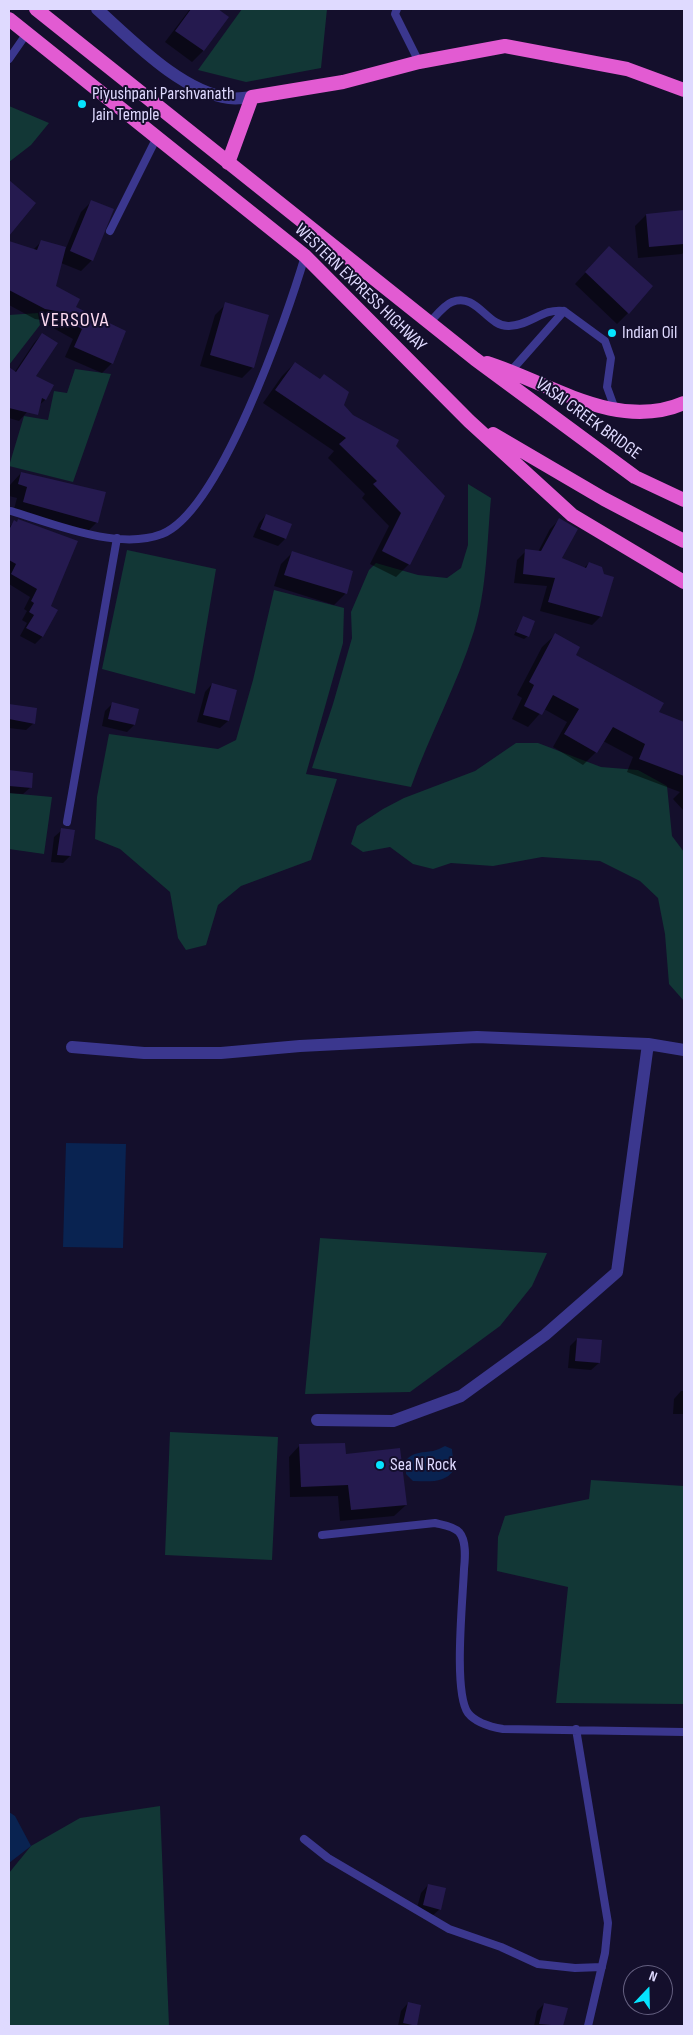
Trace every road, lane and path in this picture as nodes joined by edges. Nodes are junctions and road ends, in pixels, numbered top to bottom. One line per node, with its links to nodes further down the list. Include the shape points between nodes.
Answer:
1 (36, 9): 11 (highway, WESTERN EXPRESS HIGHWAY)
2 (97, 9): 9 (street, via 138,46 191,86 229,98)
3 (397, 9): 7 (lane, via 395,14)
4 (9, 19): 5 (highway, WESTERN EXPRESS HIGHWAY)
5 (27, 33): 6 (lane); 10 (highway, WESTERN EXPRESS HIGHWAY)
6 (9, 59)
7 (419, 62): 8 (highway, via 505,46 627,69); 9 (highway, via 342,82)
8 (684, 90)
9 (252, 98): 11 (highway)
10 (157, 137): 12 (lane); 13 (highway, WESTERN EXPRESS HIGHWAY)
11 (228, 163): 15 (highway, WESTERN EXPRESS HIGHWAY)
12 (110, 231)
13 (305, 256): 20 (highway, WESTERN EXPRESS HIGHWAY); 23 (lane, via 287,317 234,440 208,489 189,514 163,534)
14 (564, 311): 15 (lane, via 552,309 521,324 507,326 496,322 476,305 462,300 450,302); 17 (lane); 19 (lane, via 605,341 612,358 607,387)
15 (429, 323): 16 (highway, WESTERN EXPRESS HIGHWAY)
16 (474, 359): 17 (highway); 21 (highway, VASAI CREEK BRIDGE, via 635,477)
17 (511, 371): 19 (highway, via 588,404)
18 (684, 403): 19 (highway, via 672,408 633,412)
19 (615, 409)
20 (469, 420): 24 (highway, via 604,499); 25 (highway, WESTERN EXPRESS HIGHWAY, via 572,515)
21 (684, 500)
22 (11, 511): 23 (lane, via 92,536)
23 (117, 538): 26 (lane)
24 (684, 541)
25 (684, 582)
26 (67, 822)
27 (648, 1044): 28 (street, via 477,1037 222,1053 144,1053); 29 (street); 30 (street, via 616,1272 545,1334 461,1396 393,1421)
28 (72, 1047)
29 (684, 1050)
30 (317, 1420)
31 (322, 1535): 32 (lane, via 435,1523 451,1526 459,1532 465,1556 462,1700 469,1714 502,1729)
32 (576, 1729): 33 (lane); 35 (lane, via 608,1923)
33 (684, 1732)
34 (304, 1839): 35 (lane, via 328,1858 449,1929 538,1964)
35 (602, 1967): 36 (lane)
36 (588, 2026)

